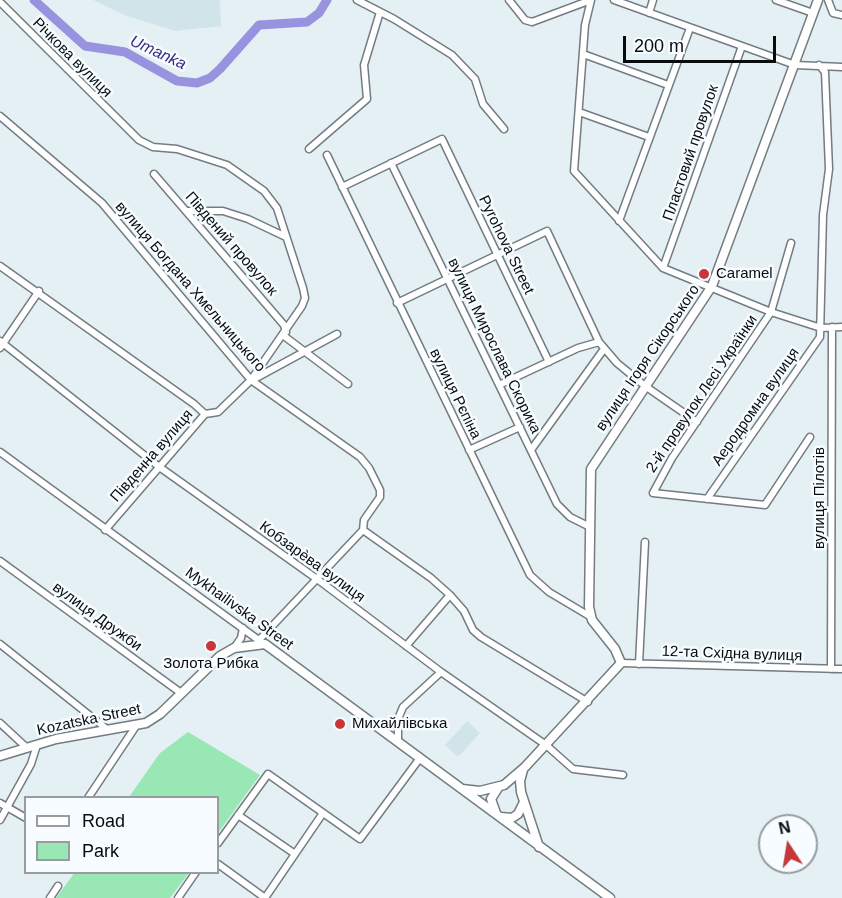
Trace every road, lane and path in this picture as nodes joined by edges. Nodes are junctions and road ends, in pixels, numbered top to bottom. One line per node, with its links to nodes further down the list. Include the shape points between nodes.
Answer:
1 (357, 0): 10 (street)
2 (509, 0): 3 (street, via 525,20 532,22)
3 (591, 0): 16 (street)
4 (614, 0): 11 (street)
5 (653, 0): 11 (street)
6 (776, 0): 12 (street)
7 (818, 0): 12 (main road, вулиця Ігоря Сікорського)
8 (828, 0): 13 (street, via 833,13)
9 (0, 2): 30 (street, Річкова вулиця, via 127,131 153,147 177,149 227,165)
10 (380, 12): 23 (street, via 435,42 468,69 483,104); 25 (street, via 364,65 367,99)
11 (649, 13): 14 (street)
12 (813, 13): 17 (main road, вулиця Ігоря Сікорського)
13 (842, 15)
14 (690, 28): 15 (street); 20 (street)
15 (742, 46): 17 (street); 37 (street, Пластовий провулок)
16 (583, 54): 20 (street); 21 (street)
17 (795, 65): 18 (street); 39 (main road, вулиця Ігоря Сікорського)
18 (819, 65): 19 (street); 45 (street, via 825,72 829,169 823,215)
19 (842, 66)
20 (668, 85): 24 (street)
21 (579, 112): 24 (street); 32 (street, via 575,169)
22 (0, 116): 53 (street, вулиця Богдана Хмельницького, via 102,203)
23 (504, 129)
24 (649, 137): 32 (street)
25 (309, 149)
26 (327, 155): 29 (street, вулиця Рєпіна)
27 (391, 163): 29 (street); 35 (street, Pyrohova Street, via 442,139); 38 (street, вулиця Мирослава Скорика)
28 (154, 174): 31 (street, Південий провулок)
29 (342, 187): 41 (street, вулиця Рєпіна)
30 (264, 191): 33 (street, Південна вулиця, via 277,208)
31 (186, 211): 33 (street, via 222,211); 46 (street, Південий провулок, via 284,325)
32 (619, 222): 37 (street)
33 (286, 237): 46 (street, Південна вулиця, via 304,298)
34 (791, 243): 42 (street, 2-й провулок Лесі Українки)
35 (498, 255): 38 (street); 48 (street, via 547,231); 52 (street, Pyrohova Street)
36 (0, 266): 40 (street)
37 (663, 268): 39 (street)
38 (447, 279): 41 (street); 55 (street, вулиця Мирослава Скорика)
39 (712, 286): 42 (street); 56 (main road, вулиця Ігоря Сікорського)
40 (39, 291): 49 (street); 57 (street)
41 (397, 303): 61 (street, вулиця Рєпіна)
42 (771, 312): 45 (street); 58 (street, 2-й провулок Лесі Українки)
43 (832, 327): 44 (street); 45 (street); 81 (street, вулиця Пілотів)
44 (842, 327)
45 (821, 328): 65 (street, Аеродромна вулиця, via 820,337)
46 (285, 334): 51 (street, Південий провулок); 53 (street, Південна вулиця)
47 (337, 334): 51 (street)
48 (599, 342): 50 (street); 52 (street)
49 (1, 344): 64 (street, Кобзарèва вулиця)
50 (604, 348): 56 (street); 62 (street)
51 (302, 352): 53 (street); 54 (street, Південий провулок)
52 (549, 362): 55 (street)
53 (251, 380): 57 (street, Південна вулиця, via 218,412); 68 (street, вулиця Богдана Хмельницького, via 360,457 369,468 380,496 364,520)
54 (348, 384)
55 (499, 385): 59 (street, вулиця Мирослава Скорика)
56 (645, 386): 58 (street); 66 (main road, вулиця Ігоря Сікорського, via 591,469)
57 (205, 414): 64 (street, Південна вулиця)
58 (697, 422): 65 (street, 2-й провулок Лесі Українки, via 652,490 656,494)
59 (520, 427): 61 (street); 62 (street, вулиця Мирослава Скорика)
60 (810, 437): 65 (street, via 765,505)
61 (469, 450): 73 (street, вулиця Рєпіна, via 530,575 549,592)
62 (531, 450): 66 (street, вулиця Мирослава Скорика, via 557,504 570,517)
63 (0, 452): 67 (street, Mykhailivska Street)
64 (158, 466): 67 (street, Південна вулиця); 71 (street, Кобзарèва вулиця)
65 (707, 499)
66 (590, 527): 73 (main road, вулиця Ігоря Сікорського)
67 (105, 530): 74 (street, Mykhailivska Street)
68 (363, 530): 71 (street, вулиця Богдана Хмельницького); 72 (street)
69 (645, 542): 80 (street)
70 (0, 561): 84 (street, вулиця Дружби)
71 (317, 579): 75 (street, вулиця Богдана Хмельницького); 77 (street, Кобзарèва вулиця)
72 (450, 595): 77 (street); 85 (street, via 481,637)
73 (591, 617): 79 (main road)
74 (243, 628): 75 (street, Mykhailivska Street); 78 (street)
75 (262, 642): 78 (main road, Kozatska Street); 89 (main road, Mykhailivska Street)
76 (0, 644): 88 (street)
77 (406, 646): 83 (street, Кобзарèва вулиця)
78 (234, 648): 84 (main road, Kozatska Street)
79 (621, 663): 80 (street, 12-та Східна вулиця); 85 (main road)
80 (639, 664): 81 (street, 12-та Східна вулиця)
81 (831, 669): 82 (street, 12-та Східна вулиця)
82 (842, 669)
83 (441, 672): 89 (street, via 404,707 398,719); 91 (street, Кобзарèва вулиця)
84 (181, 693): 87 (main road, Kozatska Street, via 160,714)
85 (588, 702): 91 (main road)
86 (0, 723): 92 (street)
87 (136, 726): 88 (main road, Kozatska Street); 100 (street)
88 (109, 730): 90 (main road, Kozatska Street)
89 (398, 742): 94 (main road, Mykhailivska Street)
90 (37, 745): 92 (main road, Kozatska Street); 101 (street, via 31,764)
91 (546, 745): 95 (main road); 96 (street, Кобзарèва вулиця, via 573,769)
92 (27, 748): 93 (main road, Kozatska Street)
93 (0, 756)
94 (420, 758): 98 (main road, Mykhailivska Street); 102 (street, via 360,839)
95 (525, 767): 97 (main road); 99 (main road, via 521,774)
96 (623, 775)
97 (501, 786): 98 (main road, via 480,791); 99 (main road, via 514,786); 104 (main road, via 491,800)
98 (462, 789): 104 (main road, Mykhailivska Street)
99 (523, 795): 104 (main road, via 518,814 512,818); 108 (main road)
100 (88, 796)
101 (3, 805): 105 (street); 106 (street)
102 (323, 813): 103 (street, via 268,774); 109 (street)
103 (238, 815): 107 (street); 109 (street)
104 (499, 815): 108 (main road, Mykhailivska Street)
105 (24, 817)
106 (0, 820)
107 (219, 842)
108 (539, 847): 116 (main road, Mykhailivska Street)
109 (295, 854): 115 (street)
110 (219, 865): 115 (street)
111 (195, 874): 113 (street)
112 (58, 886): 114 (street)
113 (180, 897)
114 (50, 898)
115 (265, 898)
116 (610, 898)

